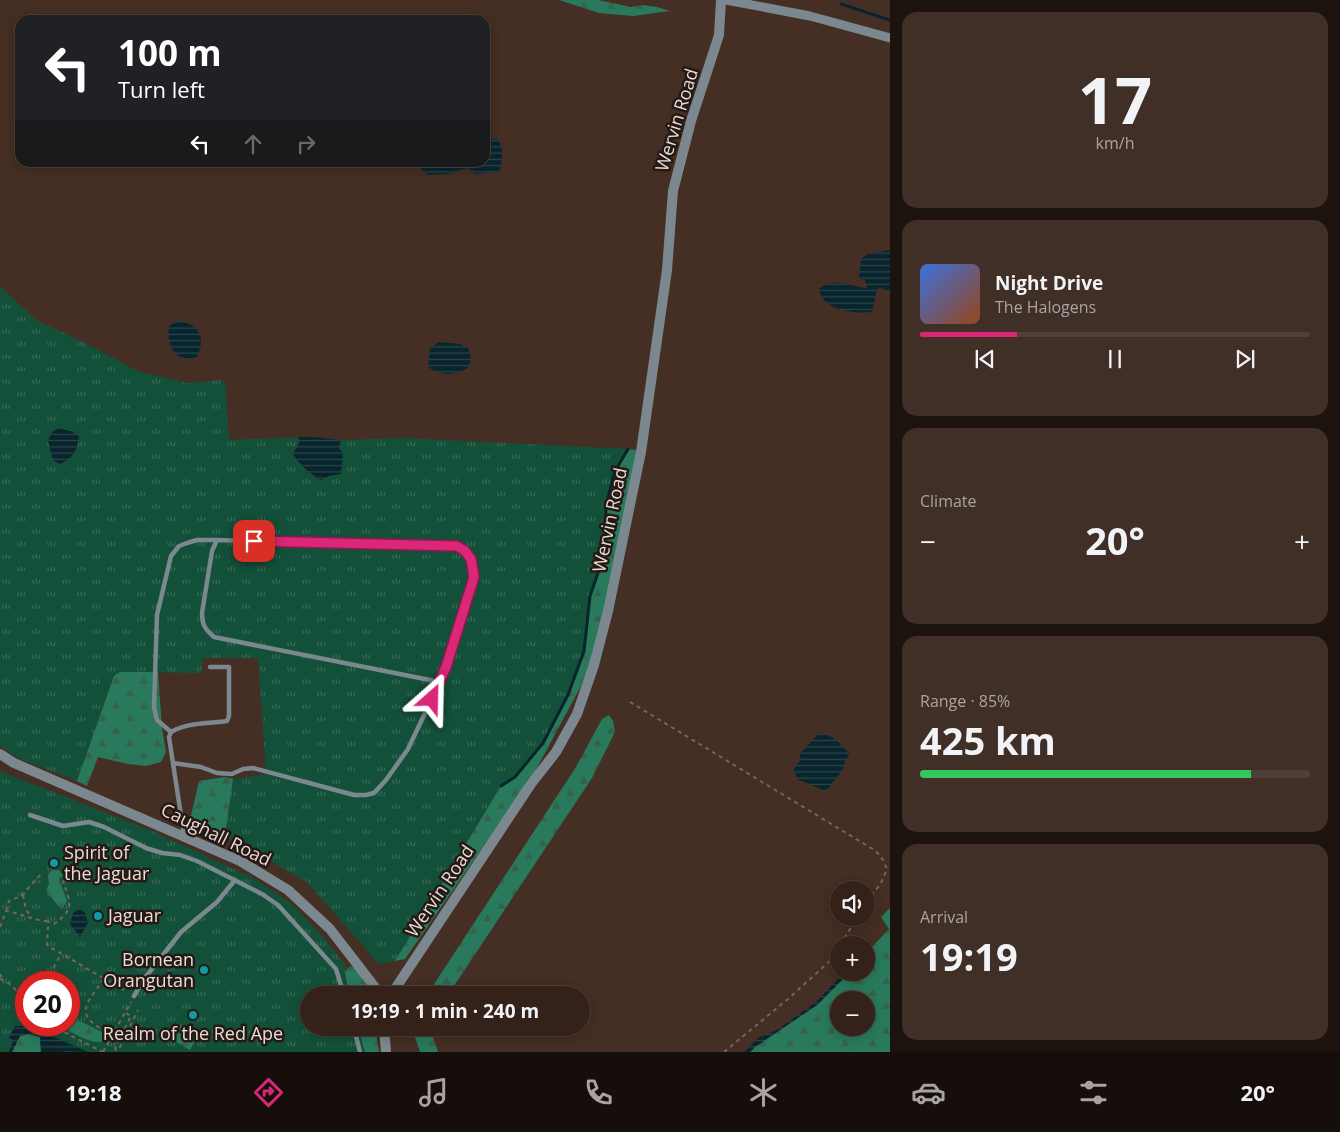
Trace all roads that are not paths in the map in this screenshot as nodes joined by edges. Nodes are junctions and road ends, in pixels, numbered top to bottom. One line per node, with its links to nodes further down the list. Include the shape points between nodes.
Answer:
1 (721, 0): 15 (street, Wervin Road, via 719,35 691,121 673,191 667,270 641,452 608,611 578,714 556,752 531,784)
2 (726, 0): 3 (street, via 810,16)
3 (890, 38)
4 (217, 540): 6 (lane, via 212,551 202,613 202,623 214,636); 6 (lane, via 457,546 465,551 471,559 474,577); 7 (lane, via 187,543 179,546 171,556 157,615 154,692 157,720)
5 (210, 667): 7 (lane, via 229,667 227,721 196,724)
6 (440, 682): 9 (lane, via 408,749 374,793 354,795 253,768 232,774)
7 (171, 732): 9 (lane)
8 (0, 754): 11 (street, Caughall Road, via 14,763)
9 (173, 763): 11 (lane)
10 (30, 815): 12 (lane, via 63,826 89,822 146,848 180,855)
11 (184, 836): 14 (street, Caughall Road, via 240,861 288,890 330,929)
12 (235, 880): 13 (lane, via 278,905 336,969); 16 (lane, via 217,902 181,932)
13 (341, 986)
14 (374, 986)
15 (397, 986)
16 (134, 996)
17 (356, 1036): 19 (lane)
18 (385, 1036): 20 (street)
19 (360, 1052)
20 (386, 1052)

